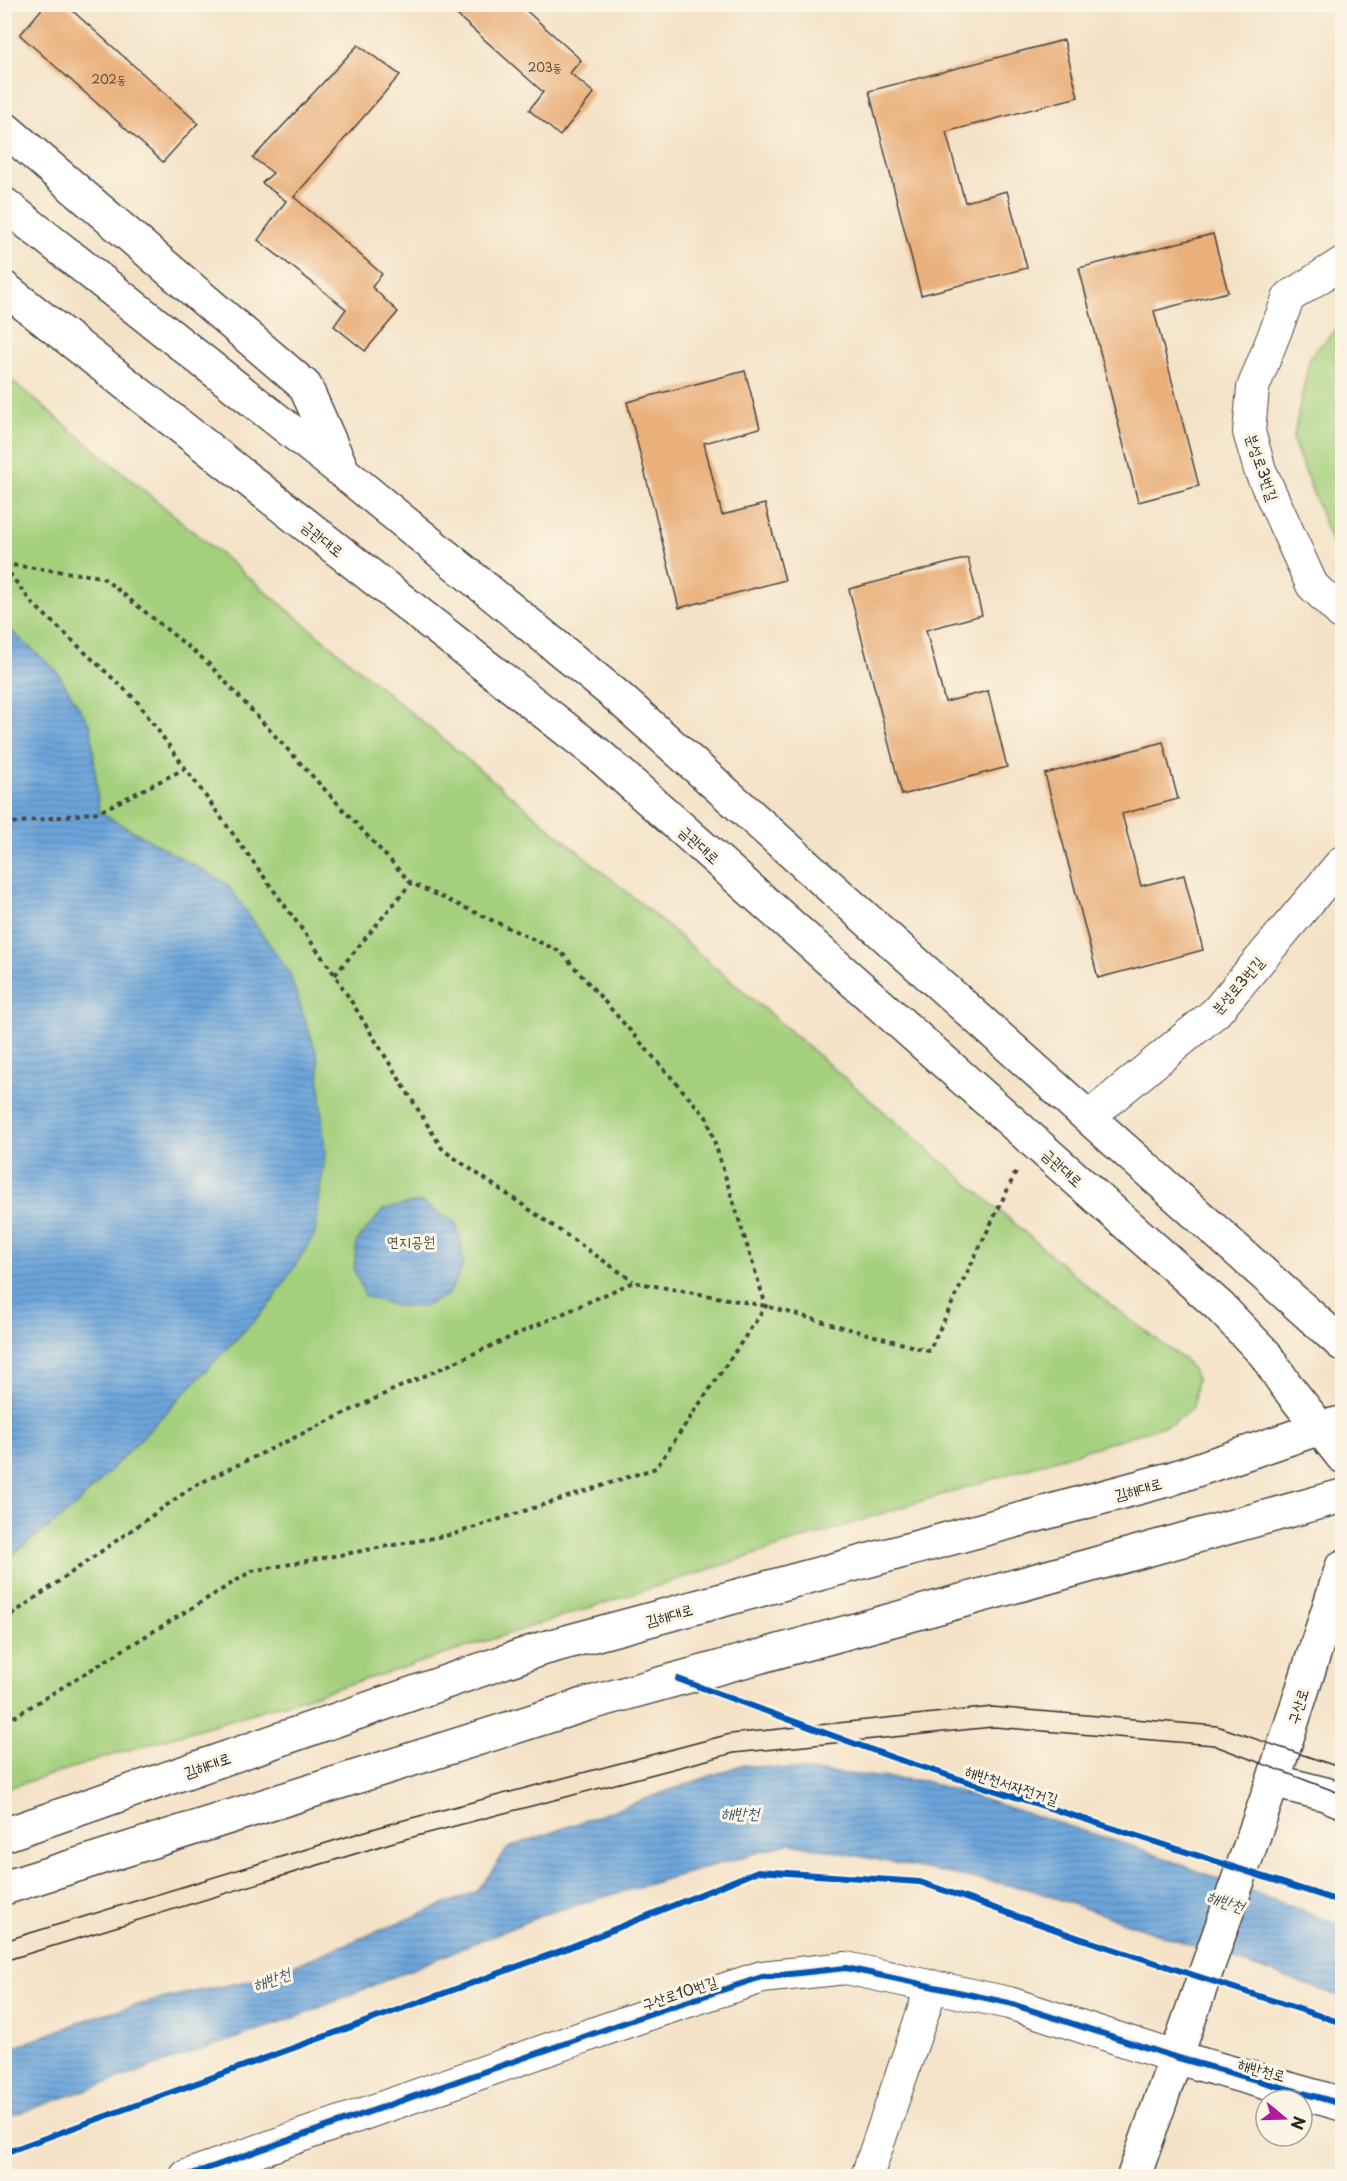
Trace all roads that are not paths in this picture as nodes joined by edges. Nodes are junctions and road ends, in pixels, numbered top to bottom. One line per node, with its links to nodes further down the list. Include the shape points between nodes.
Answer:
1 (4, 128): 5 (main road, via 305,386)
2 (4, 204): 5 (main road)
3 (1342, 263): 6 (street, 분성로3번길, via 1289,297 1252,388 1249,432 1260,470 1312,585)
4 (4, 288): 10 (main road, 금관대로, via 599,755 1219,1306 1265,1354 1285,1384)
5 (343, 472): 8 (main road, via 618,697)
6 (1342, 614)
7 (1342, 862): 8 (street, 분성로3번길, via 1216,1012)
8 (1089, 1117): 9 (main road)
9 (1342, 1344)
10 (1331, 1425): 11 (main road, 금관대로); 16 (main road, 김해대로, via 1170,1479 541,1648)
11 (1342, 1456)
12 (1342, 1496): 17 (main road, via 587,1704)
13 (1342, 1567): 14 (main road, 구산로)
14 (1273, 1781): 15 (main road); 19 (main road, 구산로)
15 (1342, 1801)
16 (4, 1835)
17 (4, 1888)
18 (932, 1986): 19 (street, 구산로10번길, via 1009,2003); 21 (street, 구산로10번길, via 846,1968 762,1977); 22 (street)
19 (1175, 2056): 20 (main road, 해반천로); 23 (main road)
20 (1342, 2104)
21 (198, 2175)
22 (867, 2176)
23 (1134, 2176)

